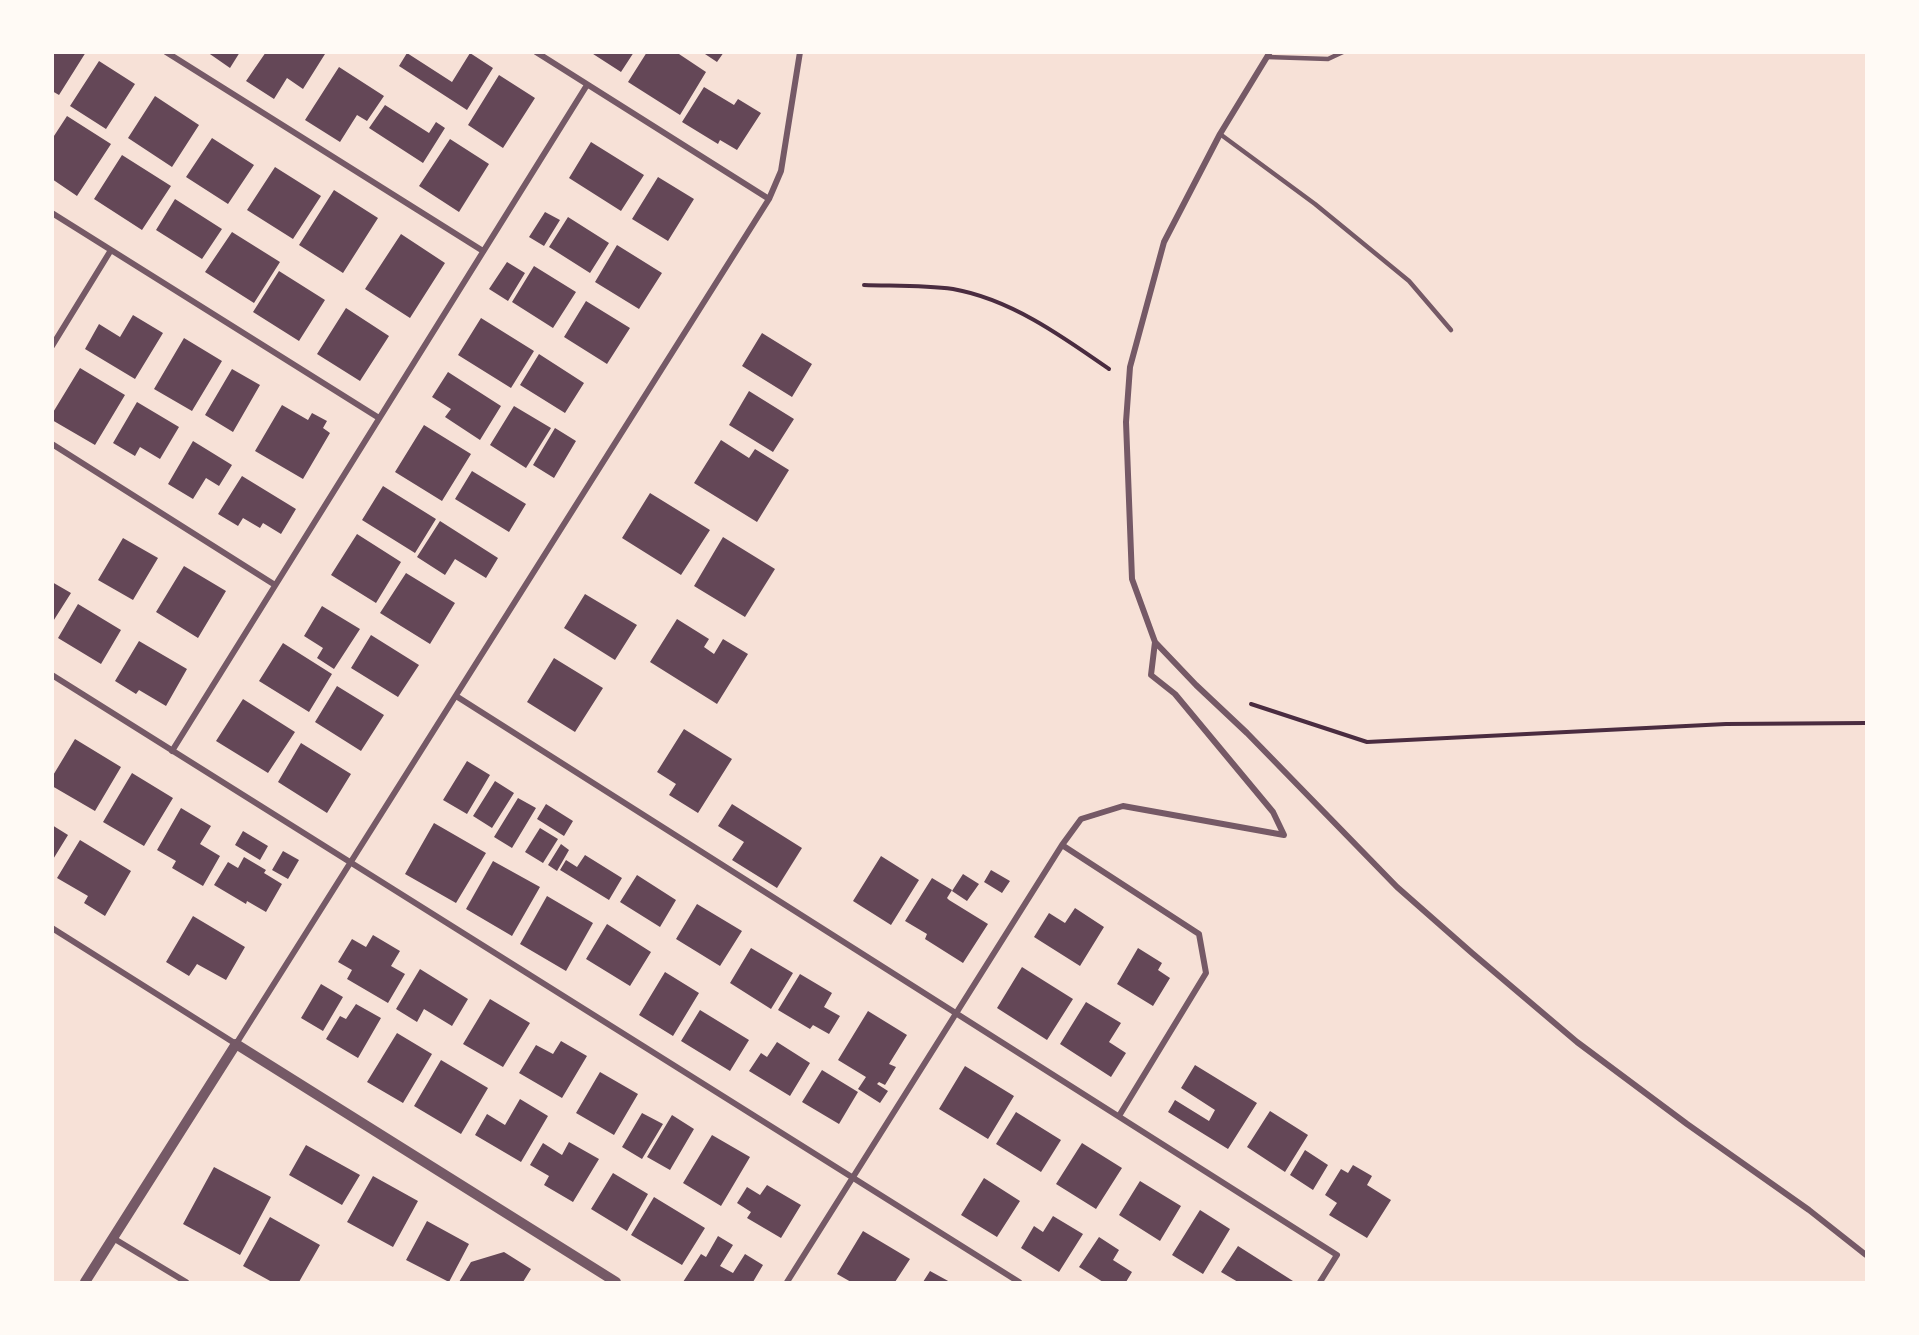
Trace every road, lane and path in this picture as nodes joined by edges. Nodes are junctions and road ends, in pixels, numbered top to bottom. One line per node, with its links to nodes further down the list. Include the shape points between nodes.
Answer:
1 (166, 52): 12 (street)
2 (536, 52): 7 (street)
3 (800, 52): 9 (street, via 781,171)
4 (1258, 52): 6 (street)
5 (1343, 52): 6 (lane, via 1328,58)
6 (1269, 55): 8 (street)
7 (587, 85): 9 (street); 12 (street)
8 (1220, 134): 14 (lane, via 1315,204 1409,281); 16 (street, via 1164,242)
9 (769, 199): 22 (street)
10 (52, 213): 11 (street)
11 (111, 250): 15 (street); 17 (street)
12 (483, 251): 17 (street)
13 (864, 285): 16 (path, via 953,290 998,302 1065,338)
14 (1451, 330)
15 (52, 346)
16 (1129, 383): 20 (street, via 1126,422 1132,579)
17 (379, 418): 19 (street)
18 (52, 444): 19 (street)
19 (275, 585): 25 (street)
20 (1155, 642): 26 (street, via 1151,675 1175,694 1273,812 1284,835 1123,806 1081,819); 34 (street, via 1397,887 1472,953 1577,1041)
21 (52, 675): 25 (street)
22 (456, 696): 27 (street); 29 (street)
23 (1250, 703): 24 (path, via 1367,742 1726,724)
24 (1866, 723)
25 (172, 750): 27 (street)
26 (1062, 845): 29 (street); 31 (street, via 1199,934 1206,973)
27 (351, 862): 30 (street); 32 (street)
28 (52, 928): 30 (street)
29 (957, 1012): 31 (street); 32 (street)
30 (236, 1044): 33 (street); 37 (street)
31 (1119, 1116): 40 (street, via 1337,1255)
32 (853, 1178): 38 (street); 39 (street)
33 (113, 1238): 35 (street); 36 (street)
34 (1866, 1255)
35 (85, 1282)
36 (186, 1282)
37 (616, 1282)
38 (787, 1282)
39 (1019, 1282)
40 (1320, 1282)

